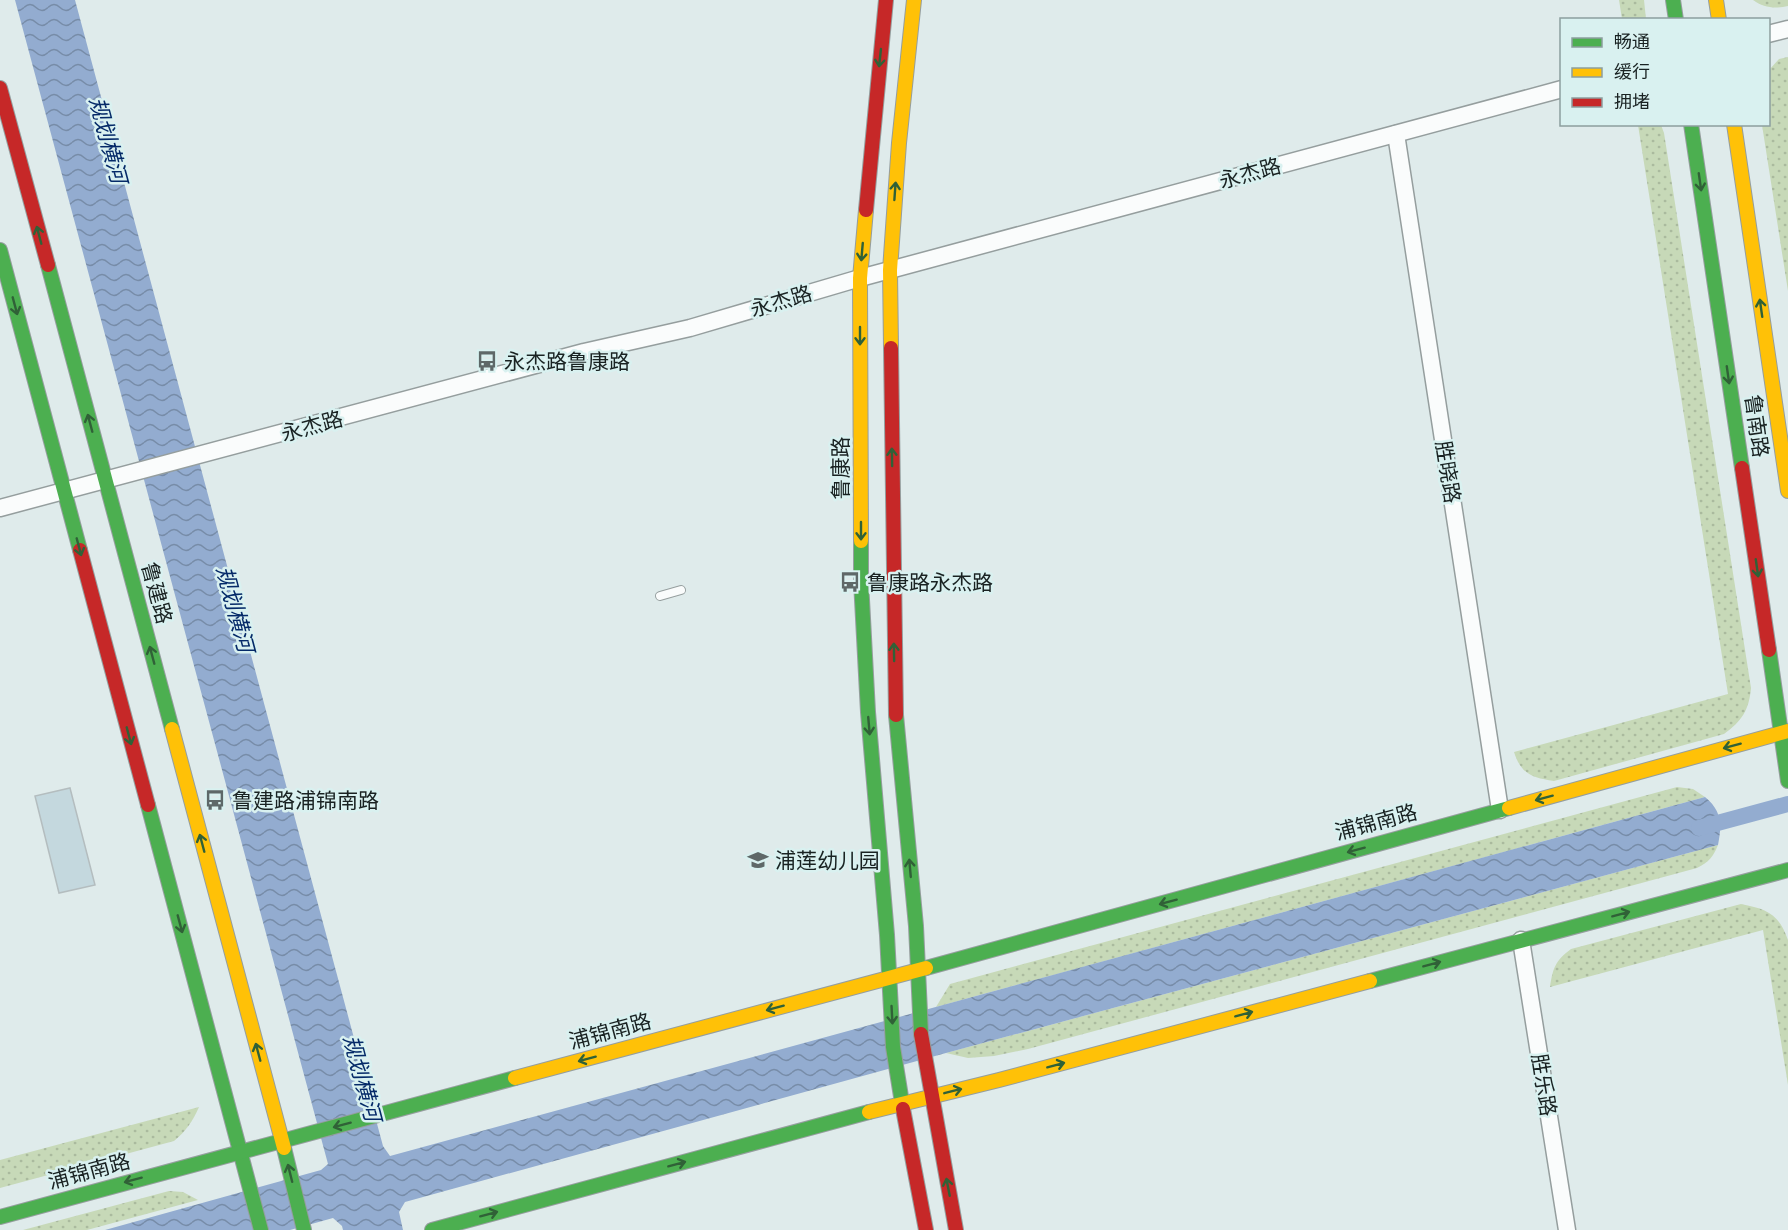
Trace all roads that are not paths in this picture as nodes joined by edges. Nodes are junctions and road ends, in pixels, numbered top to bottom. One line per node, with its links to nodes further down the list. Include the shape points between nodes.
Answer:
1 (886, 0): 16 (street, 鲁康路, one-way to 16)
2 (914, 0): 15 (street, one-way to 2)
3 (1673, 0): 5 (street)
4 (1716, 0): 6 (street)
5 (1676, 18)
6 (1719, 18)
7 (1788, 29): 8 (street)
8 (1770, 34)
9 (0, 88): 17 (street, 鲁建路, one-way to 9)
10 (1560, 90): 13 (street, 永杰路)
11 (1691, 126): 23 (street, 鲁南路, one-way to 23)
12 (1734, 126): 19 (street, 鲁南路, one-way to 12)
13 (1396, 134): 15 (street, 永杰路); 25 (street, 胜晓路)
14 (0, 250): 18 (street, one-way to 18)
15 (890, 270): 16 (street, 永杰路); 28 (street, one-way to 15, via 895,703)
16 (860, 278): 17 (street, 永杰路, via 690,328 584,352); 29 (street, 鲁康路, one-way to 29, via 861,581 867,712)
17 (105, 480): 18 (street, 永杰路); 32 (street, 鲁建路, one-way to 17)
18 (64, 491): 20 (street, 永杰路); 33 (street, one-way to 33)
19 (1788, 491)
20 (0, 508)
21 (681, 590): 22 (lane)
22 (660, 596)
23 (1785, 732): 24 (street, 鲁南路); 25 (street, 浦锦南路, one-way to 25)
24 (1788, 781)
25 (1500, 810): 28 (street, 浦锦南路, one-way to 28)
26 (1788, 870): 27 (street, one-way to 26)
27 (1521, 940): 30 (street, one-way to 27); 40 (street, 胜乐路)
28 (918, 970): 29 (street, 浦锦南路); 30 (street, via 921,1038)
29 (890, 978): 31 (street, 鲁康路, one-way to 31, via 893,1047); 32 (street, 浦锦南路, one-way to 32)
30 (931, 1097): 31 (street); 39 (street, one-way to 30)
31 (903, 1104): 37 (street, one-way to 31); 38 (street, 鲁康路)
32 (281, 1141): 33 (street, 浦锦南路); 36 (street, 鲁建路, one-way to 32)
33 (240, 1152): 34 (street, 浦锦南路, one-way to 34); 35 (street)
34 (0, 1217)
35 (261, 1230)
36 (304, 1230)
37 (432, 1230)
38 (926, 1230)
39 (956, 1230)
40 (1567, 1230)

